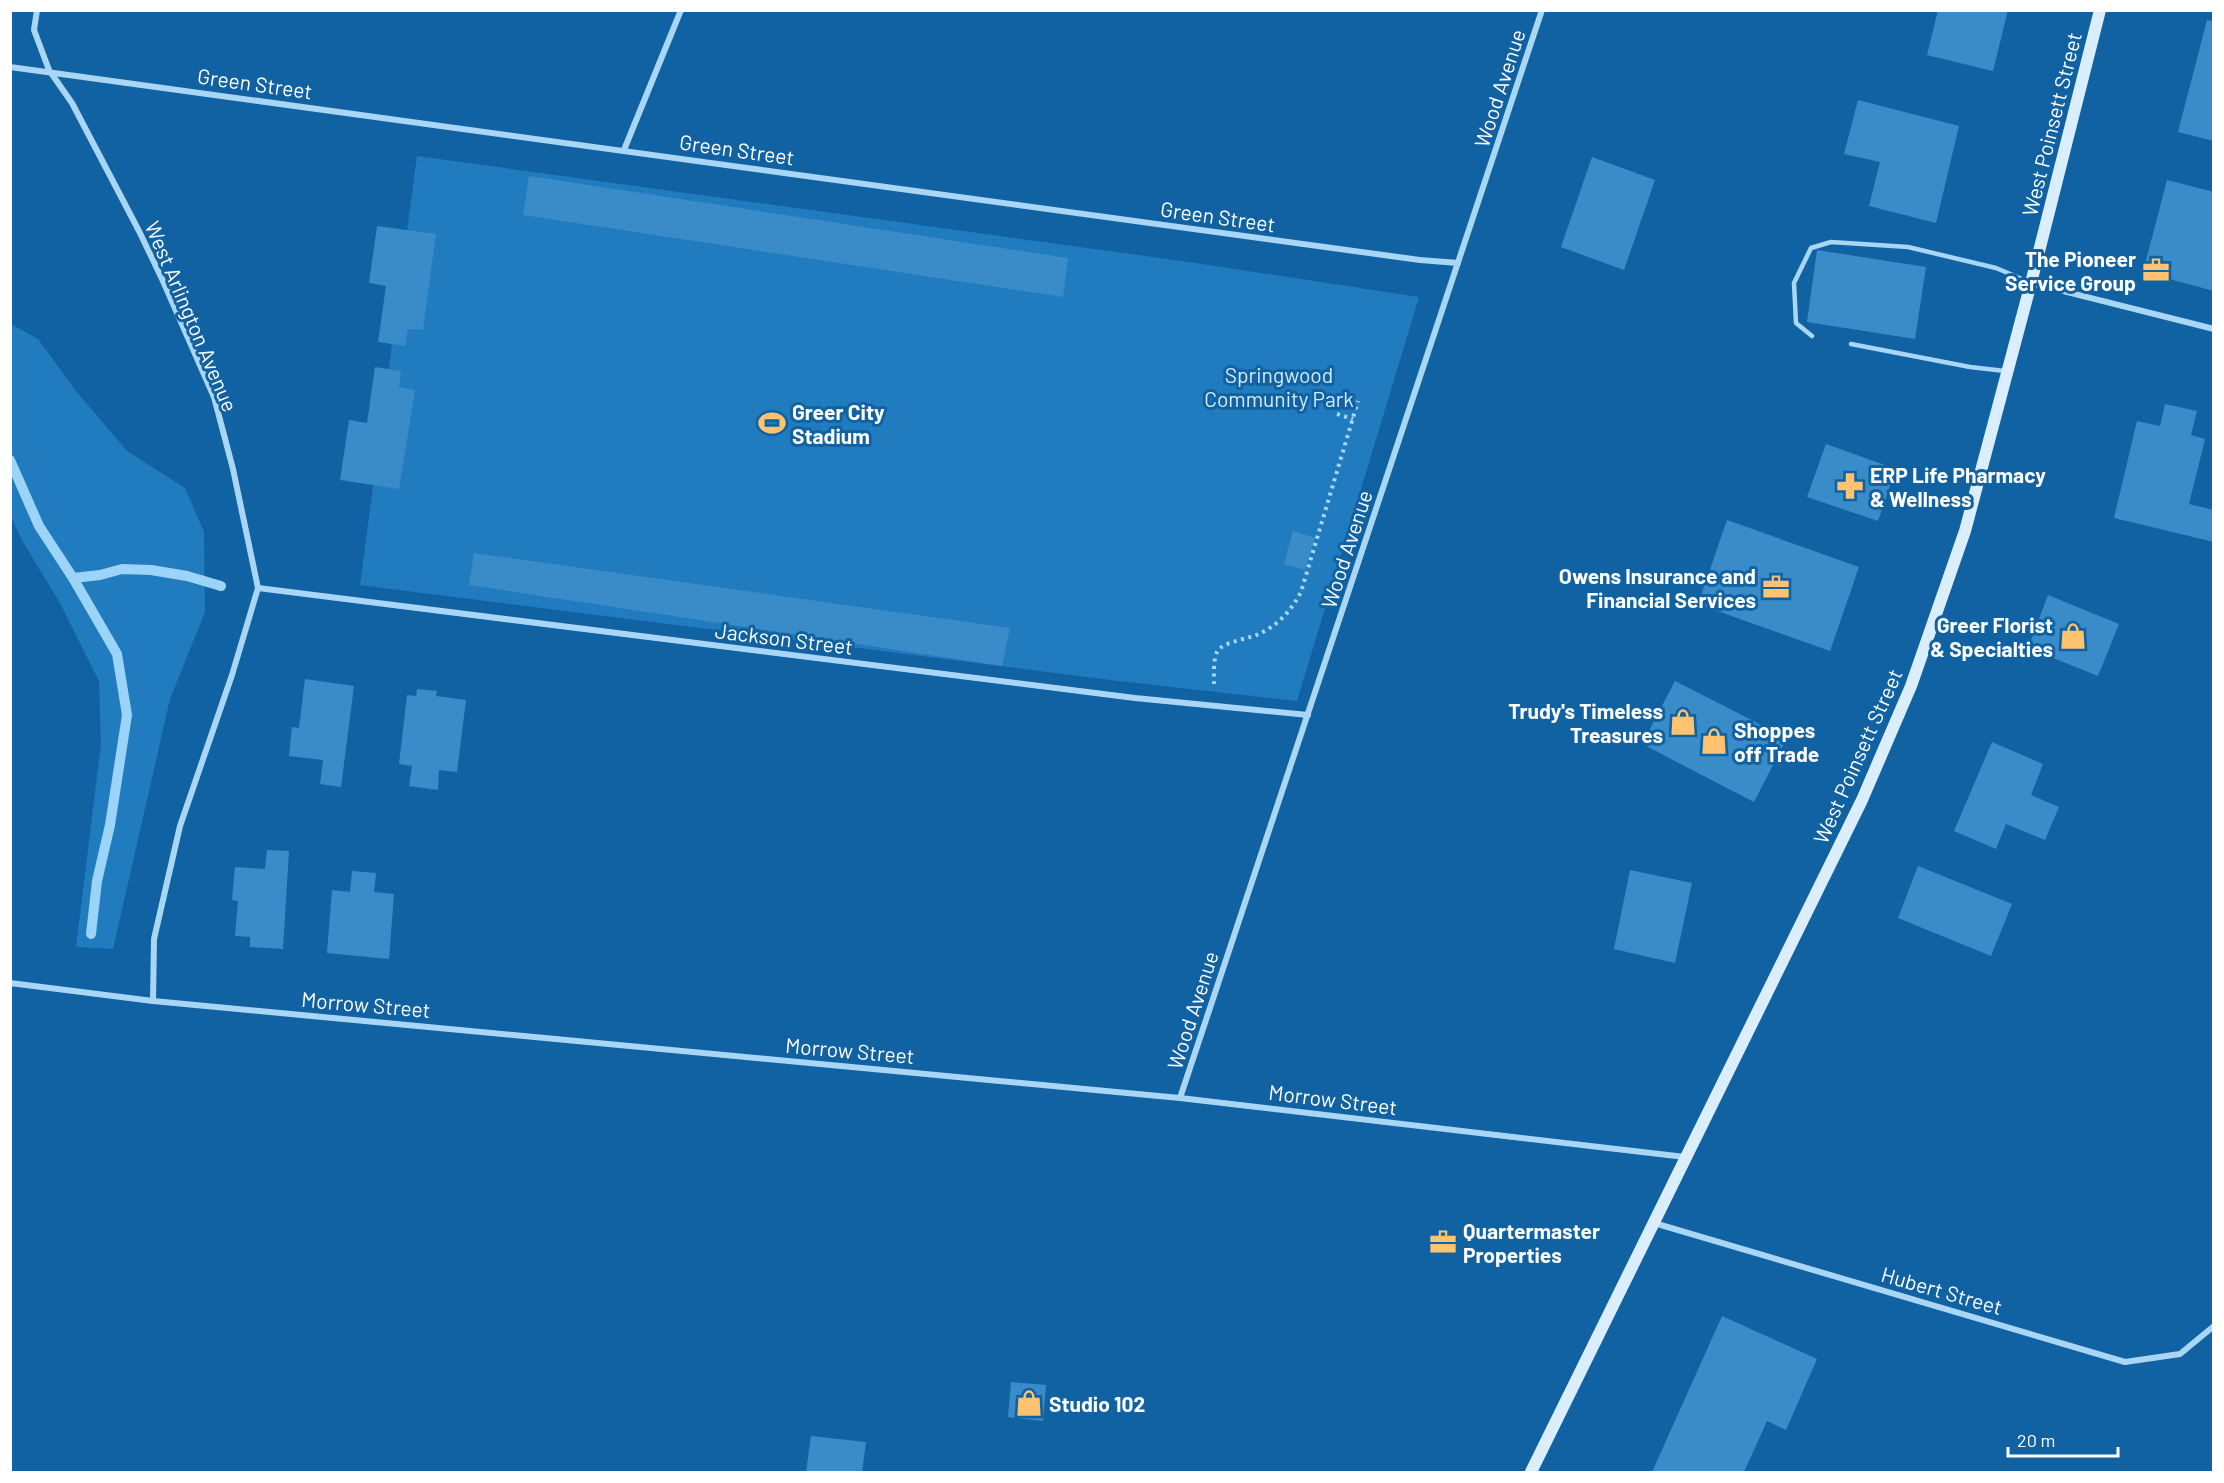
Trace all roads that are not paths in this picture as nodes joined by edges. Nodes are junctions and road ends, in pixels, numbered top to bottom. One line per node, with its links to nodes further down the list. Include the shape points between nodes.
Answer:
1 (37, 10): 6 (street, West Arlington Avenue, via 34,30)
2 (681, 10): 7 (street)
3 (1542, 10): 8 (street, Wood Avenue)
4 (2100, 10): 9 (main road, West Poinsett Street)
5 (10, 67): 6 (street, Green Street)
6 (49, 70): 7 (street, Green Street); 14 (street, West Arlington Avenue, via 72,104 139,231 214,397)
7 (624, 150): 8 (street, Green Street)
8 (1458, 263): 15 (street, Wood Avenue)
9 (2031, 283): 10 (street); 11 (lane, via 1996,268 1908,247 1831,242 1811,248 1794,284 1796,323); 13 (main road, West Poinsett Street)
10 (2214, 329)
11 (1812, 336)
12 (1851, 344): 13 (lane)
13 (2008, 371): 19 (main road, West Poinsett Street, via 1965,531 1911,687 1862,800)
14 (258, 588): 15 (street, Jackson Street, via 1135,698); 17 (street, West Arlington Avenue, via 180,826 154,939)
15 (1308, 715): 18 (street, Wood Avenue)
16 (10, 983): 17 (street, Morrow Street)
17 (153, 1001): 18 (street, Morrow Street)
18 (1180, 1098): 19 (street, Morrow Street)
19 (1685, 1157): 20 (main road, West Poinsett Street)
20 (1654, 1223): 21 (street, Hubert Street, via 2126,1362 2180,1354); 22 (main road, West Poinsett Street)
21 (2214, 1326)
22 (1531, 1473)

